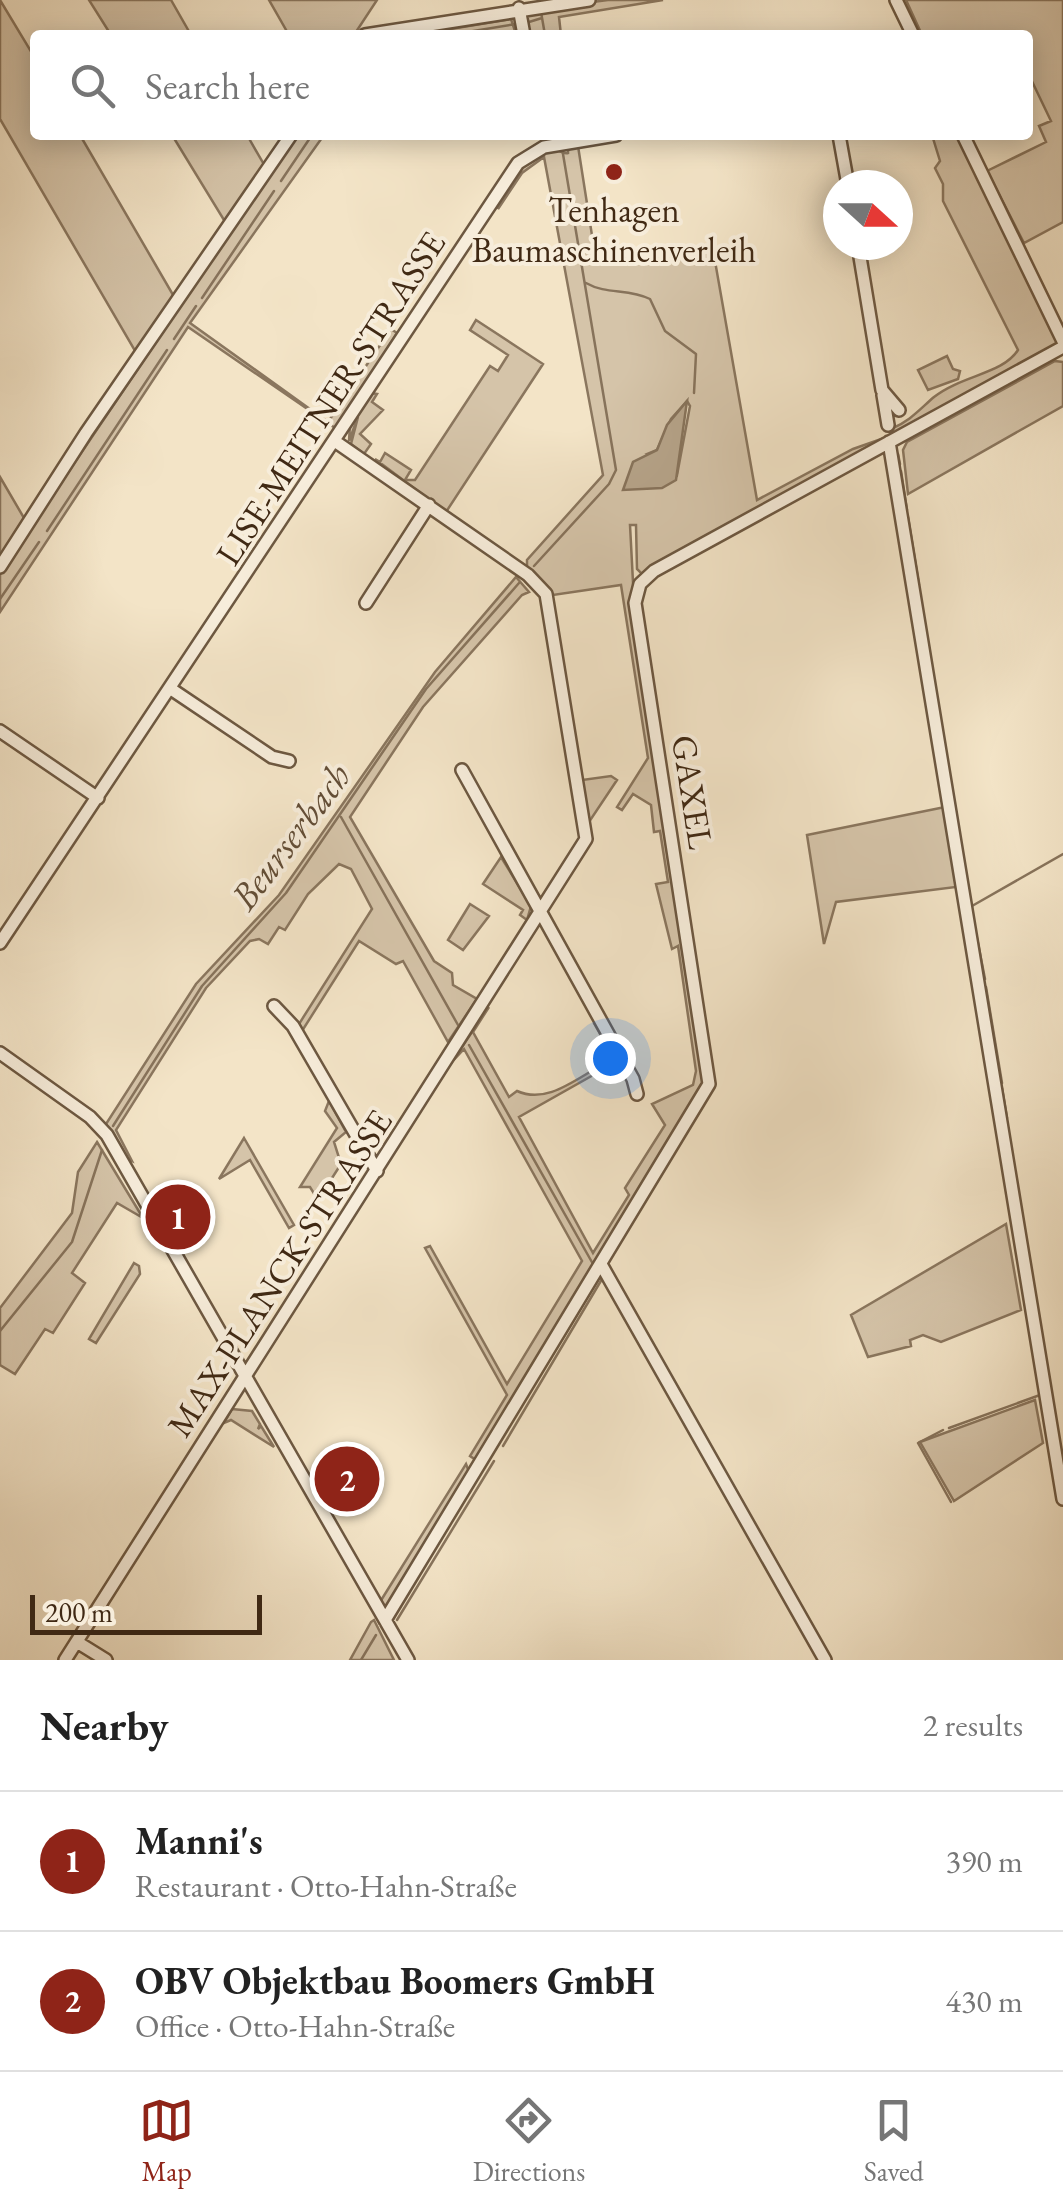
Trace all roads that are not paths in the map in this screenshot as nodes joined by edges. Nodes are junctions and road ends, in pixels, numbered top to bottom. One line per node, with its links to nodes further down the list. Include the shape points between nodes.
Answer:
1 (588, 0): 3 (street)
2 (896, 0): 6 (street)
3 (519, 8): 4 (street); 5 (street)
4 (394, 30)
5 (523, 30)
6 (911, 30)
7 (288, 140): 20 (street)
8 (841, 140): 11 (street)
9 (964, 140): 13 (street)
10 (552, 142): 17 (street, LISE-MEITNER-STRASSE, via 526,155 512,172)
11 (846, 170)
12 (860, 260): 14 (street)
13 (1063, 344): 18 (street, GAXEL)
14 (882, 390): 15 (street); 16 (street)
15 (899, 410)
16 (888, 425)
17 (336, 442): 19 (street, MAX-PLANCK-STRASSE); 22 (street, LISE-MEITNER-STRASSE)
18 (889, 442): 33 (street, GAXEL, via 654,572 637,593 710,1075); 35 (street)
19 (430, 506): 21 (street); 27 (street, MAX-PLANCK-STRASSE, via 528,575 550,600 586,835)
20 (0, 567)
21 (366, 603)
22 (171, 689): 24 (street, via 272,757); 26 (street, LISE-MEITNER-STRASSE)
23 (0, 731): 26 (street)
24 (289, 761)
25 (462, 770): 27 (street)
26 (98, 798): 28 (street, LISE-MEITNER-STRASSE)
27 (539, 915): 31 (street); 32 (street, MAX-PLANCK-STRASSE)
28 (0, 943)
29 (274, 1006): 32 (street, via 293,1026)
30 (0, 1053): 34 (street, via 107,1135)
31 (637, 1094)
32 (376, 1172): 34 (street, MAX-PLANCK-STRASSE)
33 (602, 1266): 36 (street, GAXEL); 41 (street)
34 (245, 1377): 36 (street); 37 (street, MAX-PLANCK-STRASSE)
35 (1063, 1499)
36 (385, 1620): 40 (street)
37 (77, 1642): 38 (street, MAX-PLANCK-STRASSE); 39 (street)
38 (65, 1660)
39 (106, 1660)
40 (408, 1660)
41 (825, 1660)

